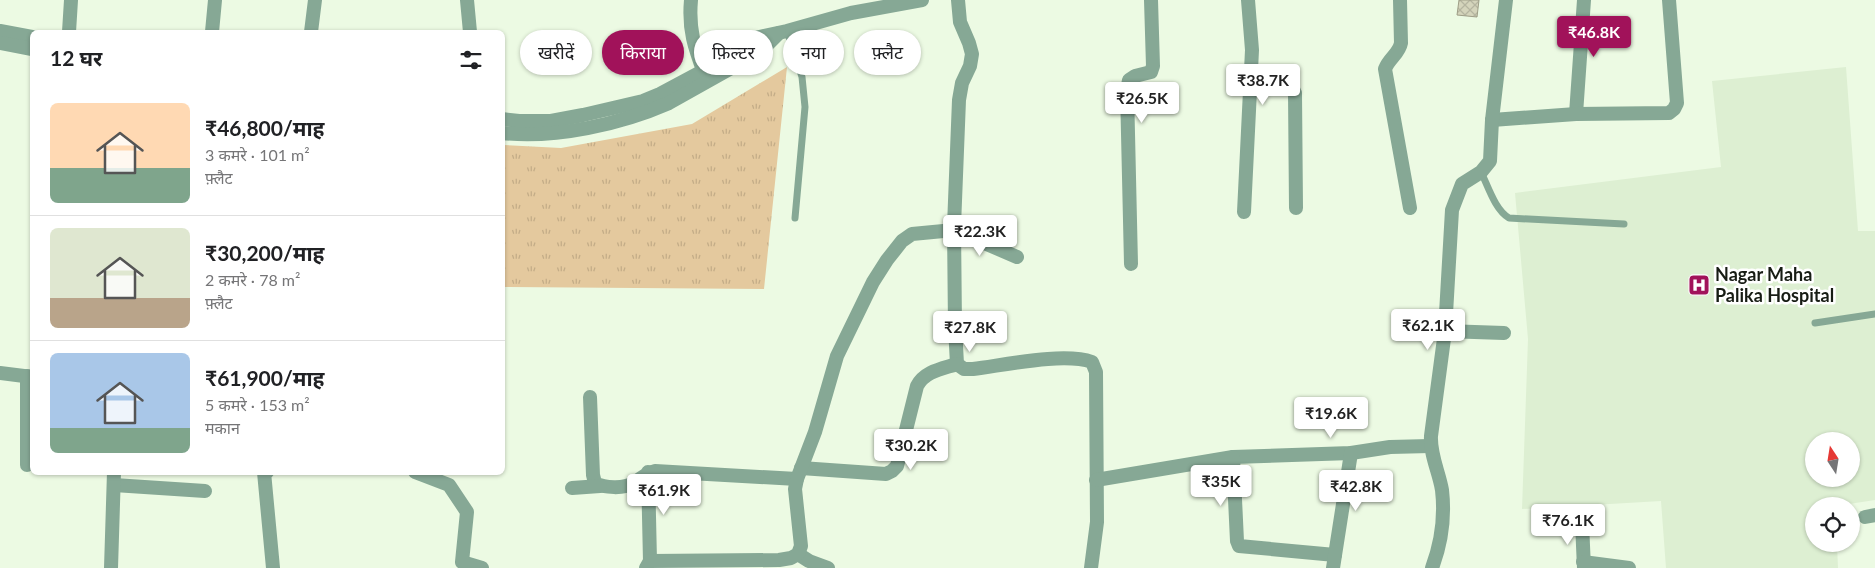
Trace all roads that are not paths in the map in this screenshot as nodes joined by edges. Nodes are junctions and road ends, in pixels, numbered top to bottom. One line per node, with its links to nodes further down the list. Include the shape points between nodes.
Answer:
1 (71, 0): 14 (street)
2 (215, 0): 15 (street)
3 (315, 0): 16 (street)
4 (467, 0): 17 (street)
5 (691, 0): 25 (street, via 691,36)
6 (922, 0): 18 (street, via 851,13)
7 (958, 0): 37 (street, via 960,22 972,54 959,100)
8 (1151, 0): 39 (street, via 1153,66 1151,72 1129,80 1127,90)
9 (1248, 0): 26 (street)
10 (1400, 0): 33 (street, via 1400,49 1385,68)
11 (1506, 0): 29 (street)
12 (1584, 0): 27 (street)
13 (1669, 0): 27 (street, via 1677,103 1674,110 1669,113)
14 (70, 30)
15 (212, 30)
16 (311, 30)
17 (470, 30)
18 (790, 30)
19 (0, 31): 21 (street)
20 (783, 32): 25 (street, via 760,52)
21 (30, 37)
22 (0, 43): 23 (street)
23 (30, 49)
24 (801, 75): 35 (lane, via 805,107)
25 (705, 76): 28 (street, via 623,106 551,120); 30 (street, via 654,110 583,129)
26 (1250, 78): 32 (street, via 1286,81 1296,93); 34 (street)
27 (1576, 114): 29 (street)
28 (505, 119)
29 (1492, 120): 31 (street, via 1490,161)
30 (505, 133)
31 (1481, 172): 36 (lane, via 1503,215 1509,218); 42 (street, via 1462,184 1452,210)
32 (1296, 208)
33 (1410, 208)
34 (1244, 212)
35 (795, 218)
36 (1624, 224)
37 (954, 230): 38 (street); 44 (street); 53 (street, via 912,234 902,241 873,282 837,356 815,432)
38 (1016, 258)
39 (1131, 264)
40 (1875, 314): 41 (lane)
41 (1815, 323)
42 (1445, 331): 43 (street); 48 (street)
43 (1504, 333)
44 (957, 364): 53 (street, via 920,379 897,466 892,471 886,474); 57 (street, via 964,369 974,369 1064,358 1082,358 1092,362 1096,372)
45 (0, 373): 46 (street)
46 (30, 377): 51 (street)
47 (590, 397): 58 (street, via 593,475 595,483)
48 (1430, 446): 49 (street, via 1390,447); 71 (street, via 1443,507)
49 (1351, 453): 50 (street); 63 (street)
50 (1233, 457): 57 (street); 63 (street, via 1239,546)
51 (27, 465)
52 (648, 472): 53 (street); 58 (street, via 629,486); 64 (street)
53 (799, 473): 62 (street, via 795,489 801,546)
54 (264, 475): 67 (street)
55 (424, 475): 68 (street, via 449,484 467,512 462,562)
56 (114, 479): 60 (street); 66 (street)
57 (1096, 480): 70 (street, via 1097,522)
58 (600, 486): 59 (street)
59 (572, 488)
60 (206, 491)
61 (1582, 523): 65 (street)
62 (798, 554): 64 (street, via 779,560); 69 (street)
63 (1334, 562)
64 (648, 565)
65 (1583, 565): 72 (street)
66 (111, 568)
67 (273, 568)
68 (482, 568)
69 (828, 568)
70 (1091, 568)
71 (1432, 568)
72 (1629, 568)

